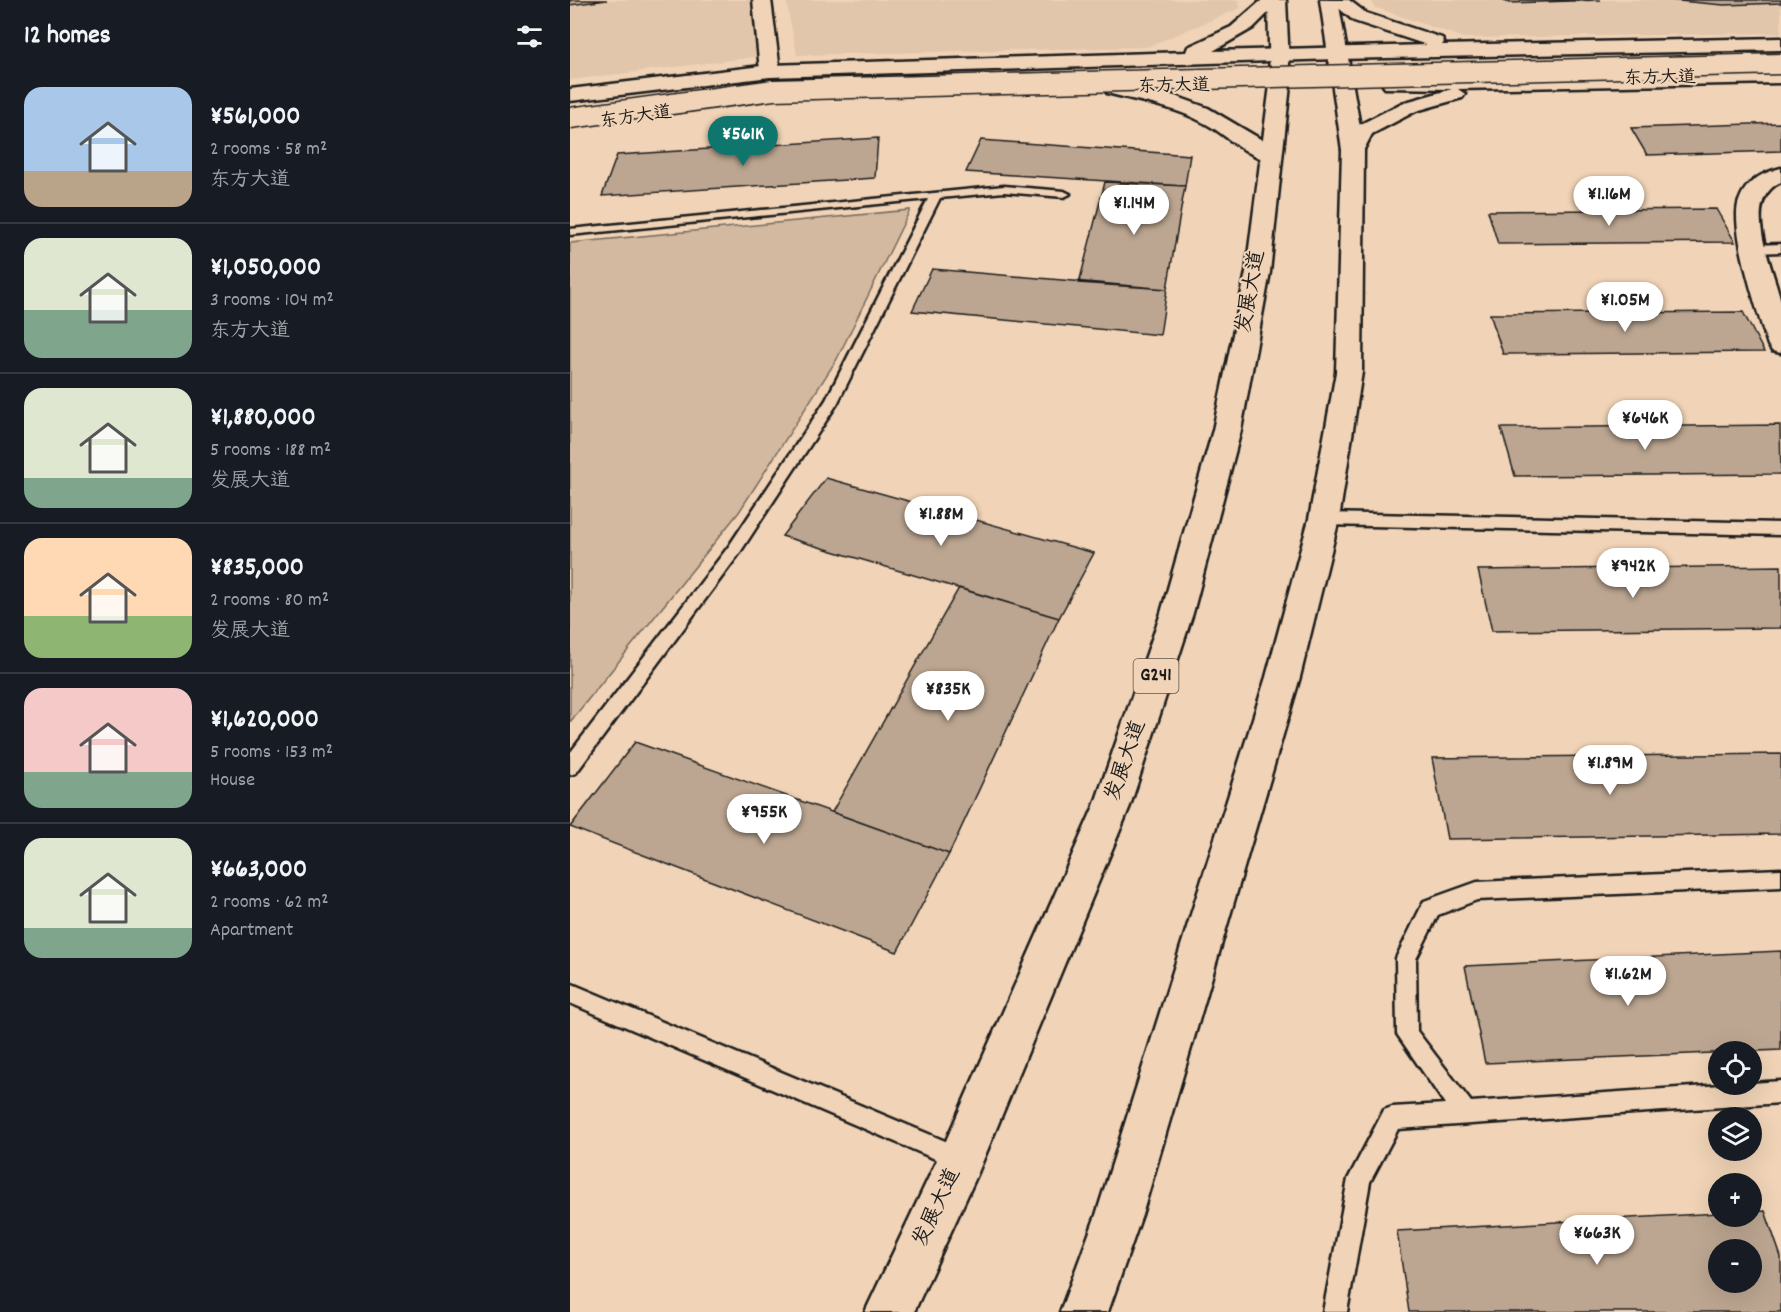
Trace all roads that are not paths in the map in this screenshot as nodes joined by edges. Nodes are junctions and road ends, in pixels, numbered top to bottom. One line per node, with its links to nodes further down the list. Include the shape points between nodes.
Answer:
1 (762, 0): 13 (main road)
2 (1272, 0): 9 (main road, via 1234,36 1197,51)
3 (1277, 0): 12 (main road, 发展大道 / G241)
4 (1329, 0): 11 (main road)
5 (1338, 0): 7 (main road, via 1360,17 1391,29)
6 (1781, 44): 7 (main road, 东方大道)
7 (1472, 51): 11 (main road, 东方大道)
8 (1781, 54): 18 (main road, via 773,81)
9 (1132, 60): 12 (main road, 东方大道); 13 (main road, 东方大道)
10 (1781, 64): 19 (main road, bridge, via 773,90)
11 (1340, 69): 12 (main road, 东方大道); 12 (main road, 东方大道); 15 (main road, 东方大道); 21 (main road)
12 (1279, 70): 16 (main road, 东方大道); 22 (main road, 发展大道 / G241)
13 (770, 71): 17 (main road, 东方大道)
14 (1781, 77): 15 (main road, 东方大道)
15 (1494, 82): 21 (main road, via 1409,107 1364,130)
16 (1114, 89): 20 (main road, 东方大道, via 776,98); 22 (main road, via 1168,100 1201,112)
17 (570, 95)
18 (570, 107)
19 (570, 118)
20 (570, 128)
21 (1353, 150): 30 (main road, via 1349,372)
22 (1271, 155): 37 (main road, 发展大道 / G241, via 1257,272 1227,430 1177,613 1112,806)
23 (1781, 175): 28 (main road, via 1754,190 1749,205)
24 (1064, 194): 25 (lane, via 1004,189)
25 (936, 195): 26 (lane); 32 (lane, via 832,401 734,550)
26 (570, 232)
27 (1781, 248): 28 (lane)
28 (1755, 249): 29 (main road)
29 (1781, 344)
30 (1324, 519): 31 (lane); 39 (main road, via 1283,677 1119,1215)
31 (1781, 529)
32 (570, 767)
33 (1781, 878): 36 (lane, via 1478,891 1431,908 1406,958 1407,1034)
34 (570, 993): 37 (lane)
35 (1781, 1092): 36 (lane)
36 (1464, 1111): 40 (lane, via 1392,1118 1359,1179)
37 (961, 1159): 38 (main road, 发展大道 / G241)
38 (889, 1312)
39 (1084, 1312)
40 (1335, 1312)

